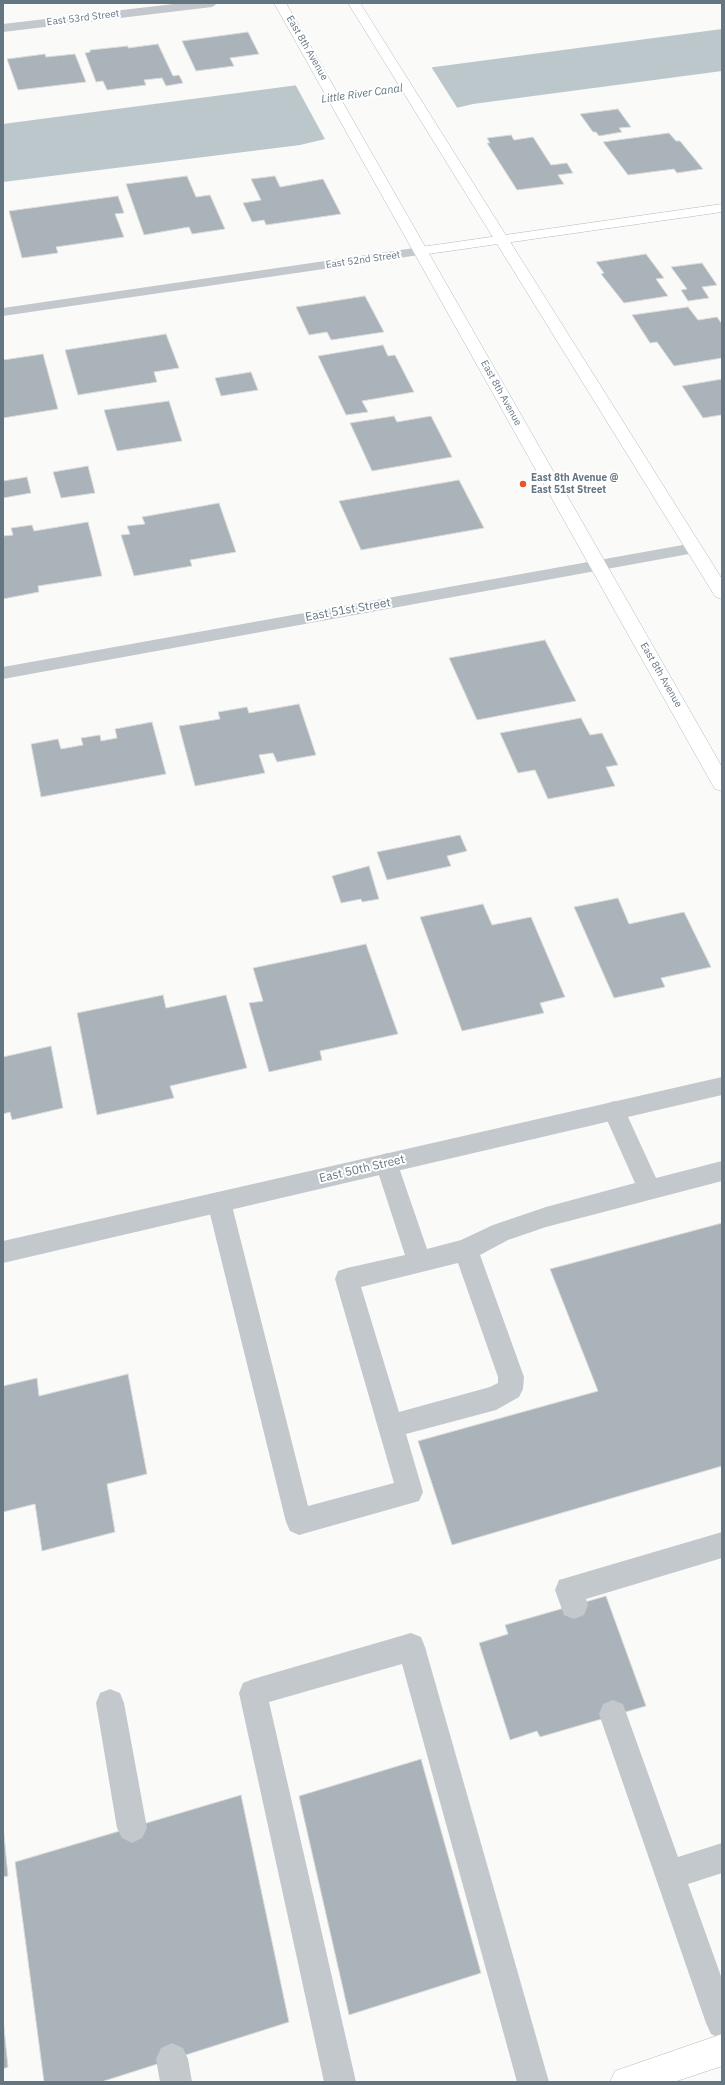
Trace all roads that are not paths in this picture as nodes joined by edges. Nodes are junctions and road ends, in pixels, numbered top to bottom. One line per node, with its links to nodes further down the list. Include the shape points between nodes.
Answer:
1 (212, 3): 4 (street, East 53rd Street)
2 (280, 3): 7 (main road, East 8th Avenue)
3 (354, 3): 6 (main road)
4 (3, 28)
5 (722, 208): 6 (main road, East 52nd Street)
6 (501, 240): 7 (main road, East 52nd Street); 9 (main road)
7 (421, 251): 8 (street, East 52nd Street); 10 (main road, East 8th Avenue)
8 (3, 312)
9 (694, 548): 10 (street, East 51st Street); 11 (main road)
10 (598, 565): 12 (street, East 51st Street); 13 (main road, East 8th Avenue)
11 (721, 588)
12 (3, 673)
13 (722, 784)
14 (722, 1086): 15 (street, East 50th Street)
15 (614, 1111): 16 (street, East 50th Street); 18 (street)
16 (386, 1163): 19 (street, East 50th Street); 22 (street)
17 (722, 1171): 18 (street)
18 (650, 1190): 20 (street, via 546,1217 501,1232)
19 (219, 1202): 21 (street, East 50th Street); 23 (street, via 299,1522 410,1492)
20 (466, 1250): 22 (street); 23 (street, via 511,1377 510,1389 496,1398)
21 (3, 1252)
22 (419, 1262): 23 (street, via 348,1279)
23 (391, 1426)
24 (722, 1545): 25 (street, via 569,1590)
25 (574, 1605)
26 (110, 1703): 28 (street)
27 (613, 1714): 30 (street)
28 (132, 1828)
29 (722, 1858): 30 (street)
30 (670, 1875): 31 (street)
31 (722, 2023)
32 (722, 2050): 35 (main road)
33 (340, 2082): 34 (street, via 253,1693 410,1647)
34 (532, 2082)
35 (626, 2082)

